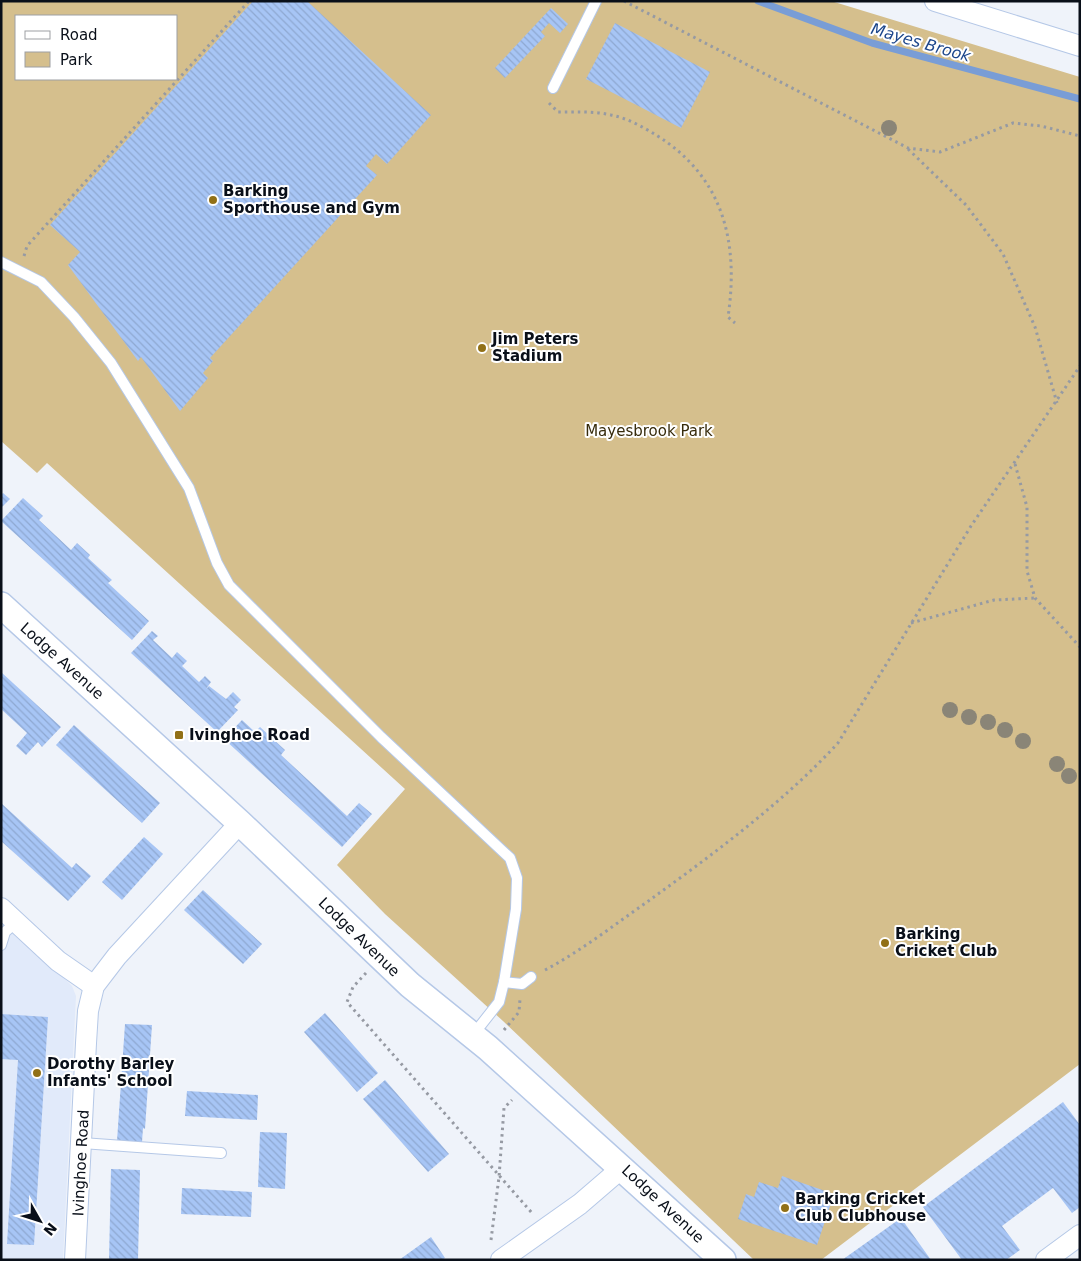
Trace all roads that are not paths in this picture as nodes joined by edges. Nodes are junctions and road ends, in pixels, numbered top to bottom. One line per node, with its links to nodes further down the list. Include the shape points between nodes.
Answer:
1 (596, 1): 4 (lane)
2 (939, 2): 3 (street)
3 (1080, 46)
4 (553, 88)
5 (1, 262): 12 (lane, via 41,282 110,363 190,488 217,563 229,586 510,858 518,878)
6 (1, 605): 7 (street, Lodge Avenue)
7 (240, 823): 13 (street, Ivinghoe Road, via 117,956); 14 (street, Lodge Avenue, via 410,985)
8 (1, 908): 9 (street)
9 (16, 922): 10 (lane, via 4,932); 13 (street, via 58,961)
10 (1, 945)
11 (531, 977): 12 (lane, via 522,984)
12 (504, 982): 14 (lane, via 499,1002)
13 (94, 986): 15 (street, Ivinghoe Road, via 88,1011)
14 (473, 1035): 17 (street, Lodge Avenue)
15 (82, 1143): 16 (lane); 20 (street, Ivinghoe Road)
16 (222, 1153)
17 (624, 1168): 19 (street, via 580,1204); 21 (street, Lodge Avenue)
18 (1080, 1235): 22 (street)
19 (502, 1259)
20 (76, 1260)
21 (723, 1260)
22 (1046, 1260)

